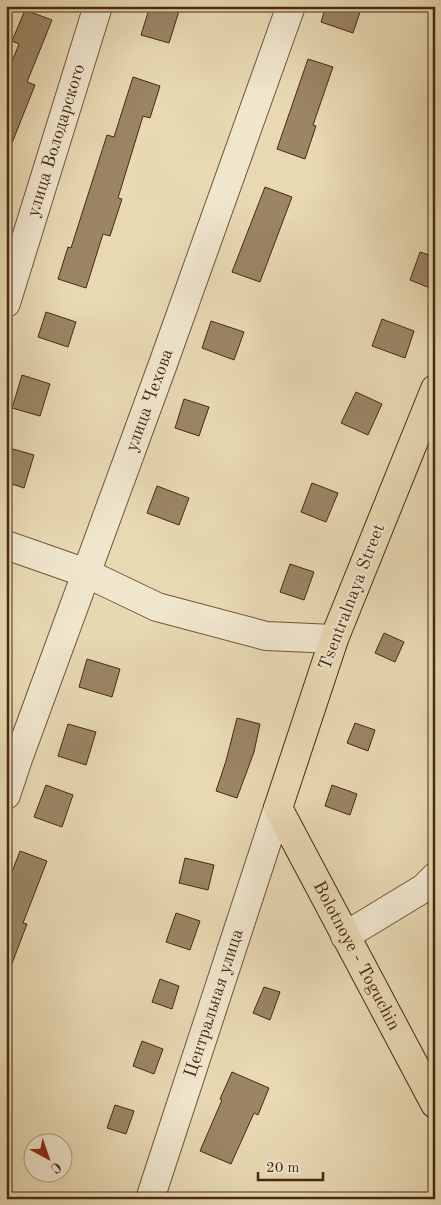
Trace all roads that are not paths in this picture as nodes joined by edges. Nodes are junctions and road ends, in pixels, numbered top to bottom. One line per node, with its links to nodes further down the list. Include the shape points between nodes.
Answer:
1 (98, 6): 3 (street, улица Володарского)
2 (291, 6): 6 (street, улица Чехова)
3 (6, 303)
4 (435, 389): 7 (main road, Tsentralnaya Street)
5 (6, 545): 6 (street)
6 (86, 573): 7 (street, via 156,608 266,636); 8 (street, улица Чехова)
7 (334, 639): 9 (main road, Tsentralnaya Street)
8 (6, 795)
9 (278, 808): 11 (main road, Bolotnoye - Toguchin); 13 (street, Центральная улица)
10 (435, 877): 11 (street, via 424,888)
11 (345, 936): 12 (main road, Bolotnoye - Toguchin)
12 (435, 1104)
13 (150, 1199)

